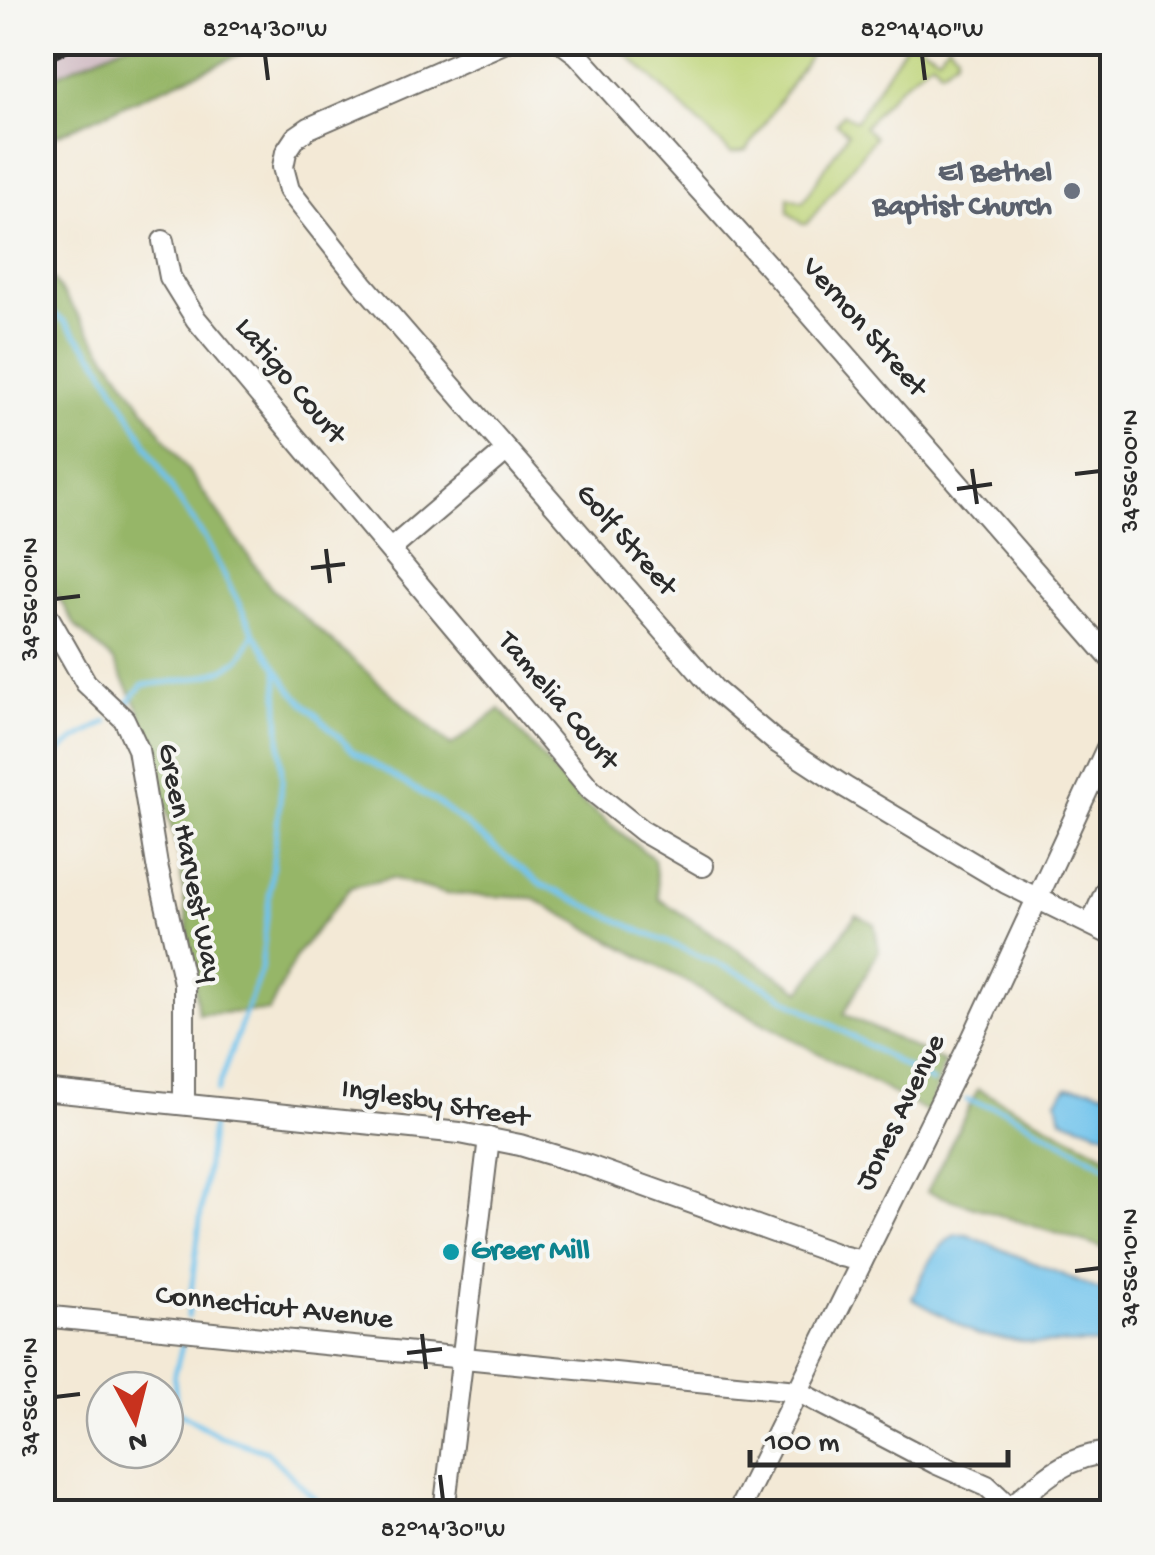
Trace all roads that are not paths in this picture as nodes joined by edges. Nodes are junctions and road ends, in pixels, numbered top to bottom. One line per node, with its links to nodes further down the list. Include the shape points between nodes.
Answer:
1 (506, 42): 4 (street, Golf Street, via 309,128 286,152 283,167 289,190 363,284)
2 (561, 42): 7 (street, Vernon Street, via 771,269)
3 (163, 241): 5 (street, Latigo Court, via 170,276 196,318)
4 (508, 450): 5 (street); 11 (street, Golf Street, via 739,712 846,787)
5 (391, 549): 9 (street, Tamelia Court, via 590,790)
6 (42, 606): 15 (street, Green Harvest Way, via 86,683 124,719 138,749 184,984)
7 (1112, 660)
8 (1112, 737): 11 (street, Jones Avenue)
9 (702, 866)
10 (1112, 877): 12 (street)
11 (1038, 897): 12 (street, Golf Street); 17 (street, Jones Avenue)
12 (1091, 924): 13 (street, Golf Street)
13 (1112, 935)
14 (42, 1090): 15 (street, Inglesby Street)
15 (184, 1102): 16 (street, Inglesby Street)
16 (489, 1138): 17 (street, Inglesby Street); 19 (street)
17 (862, 1261): 20 (street, Jones Avenue)
18 (42, 1316): 19 (street, Connecticut Avenue)
19 (464, 1358): 20 (street, Connecticut Avenue); 23 (street)
20 (797, 1391): 22 (street, via 988,1486); 24 (street, Jones Avenue)
21 (1112, 1452): 22 (street, via 1053,1469)
22 (1013, 1510)
23 (444, 1512)
24 (738, 1512)

